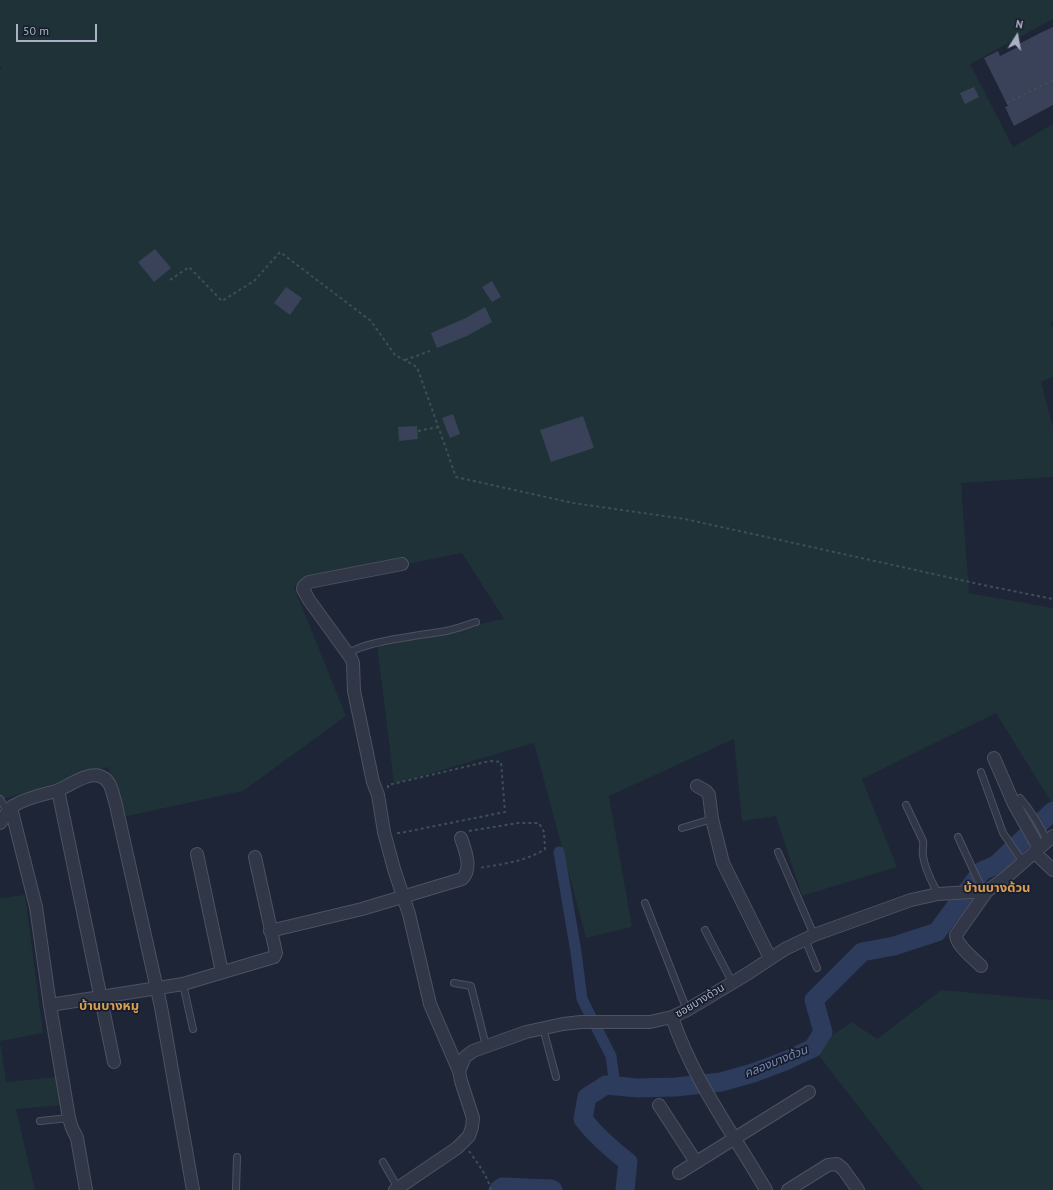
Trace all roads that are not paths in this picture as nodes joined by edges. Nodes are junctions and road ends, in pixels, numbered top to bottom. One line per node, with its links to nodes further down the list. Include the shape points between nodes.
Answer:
1 (402, 564): 3 (street, via 309,582 304,586 309,600)
2 (476, 622): 3 (lane, via 449,630 372,644 357,648)
3 (348, 654): 25 (street, via 353,663 354,691 384,832)
4 (994, 758): 17 (street, via 1026,828)
5 (981, 772): 21 (lane, via 1003,833)
6 (697, 786): 12 (street, via 709,795)
7 (58, 790): 11 (street, via 27,799); 37 (street, via 74,781 94,776 102,777 109,783); 38 (street)
8 (1020, 798): 17 (lane, via 1030,809)
9 (0, 799): 11 (lane)
10 (906, 805): 24 (lane, via 923,841 924,866)
11 (9, 809): 13 (street); 39 (street, via 36,907)
12 (712, 819): 14 (lane); 30 (street, via 723,863)
13 (0, 823)
14 (682, 828)
15 (958, 837): 23 (lane)
16 (461, 838): 25 (street, via 468,861 466,876)
17 (1044, 841): 21 (street); 22 (street)
18 (778, 852): 29 (lane)
19 (197, 854): 33 (street)
20 (255, 857): 28 (street)
21 (1020, 858): 23 (street, via 1004,879)
22 (1053, 870)
23 (982, 889): 24 (street, ซอยบางด้วน); 31 (street, via 956,935 959,944)
24 (942, 894): 29 (street, ซอยบางด้วน, via 911,900)
25 (403, 896): 28 (street); 46 (street, via 430,1004)
26 (645, 903): 40 (lane)
27 (705, 930): 34 (lane)
28 (270, 932): 33 (street, via 276,953 274,957)
29 (810, 937): 30 (street, ซอยบางด้วน); 32 (lane)
30 (770, 958): 34 (street, ซอยบางด้วน)
31 (981, 966)
32 (817, 968)
33 (222, 972): 36 (street)
34 (732, 982): 40 (street, ซอยบางด้วน)
35 (454, 983): 44 (lane, via 471,986)
36 (179, 984): 37 (street); 43 (lane)
37 (159, 988): 38 (street); 59 (street)
38 (101, 997): 39 (street); 45 (street)
39 (50, 1005): 50 (street)
40 (687, 1010): 41 (street, ซอยบางด้วน)
41 (672, 1017): 42 (street, ซอยบางด้วน, via 650,1022 581,1022); 52 (street, via 698,1078)
42 (543, 1028): 44 (street, ซอยบางด้วน); 47 (lane)
43 (193, 1029)
44 (486, 1046): 46 (street, ซอยบางด้วน, via 465,1057)
45 (114, 1062)
46 (459, 1072): 57 (street, via 473,1118 469,1136 437,1163)
47 (556, 1077)
48 (809, 1092): 52 (street)
49 (659, 1105): 55 (street)
50 (69, 1118): 51 (lane); 58 (street, via 77,1138)
51 (40, 1122)
52 (734, 1139): 55 (street); 61 (street)
53 (237, 1157): 60 (lane)
54 (383, 1162): 57 (lane)
55 (696, 1162): 56 (street)
56 (679, 1173)
57 (396, 1189)
58 (86, 1190)
59 (193, 1190)
60 (236, 1190)
61 (766, 1190)
62 (788, 1190): 63 (street, via 828,1165 837,1164)
63 (858, 1190)

